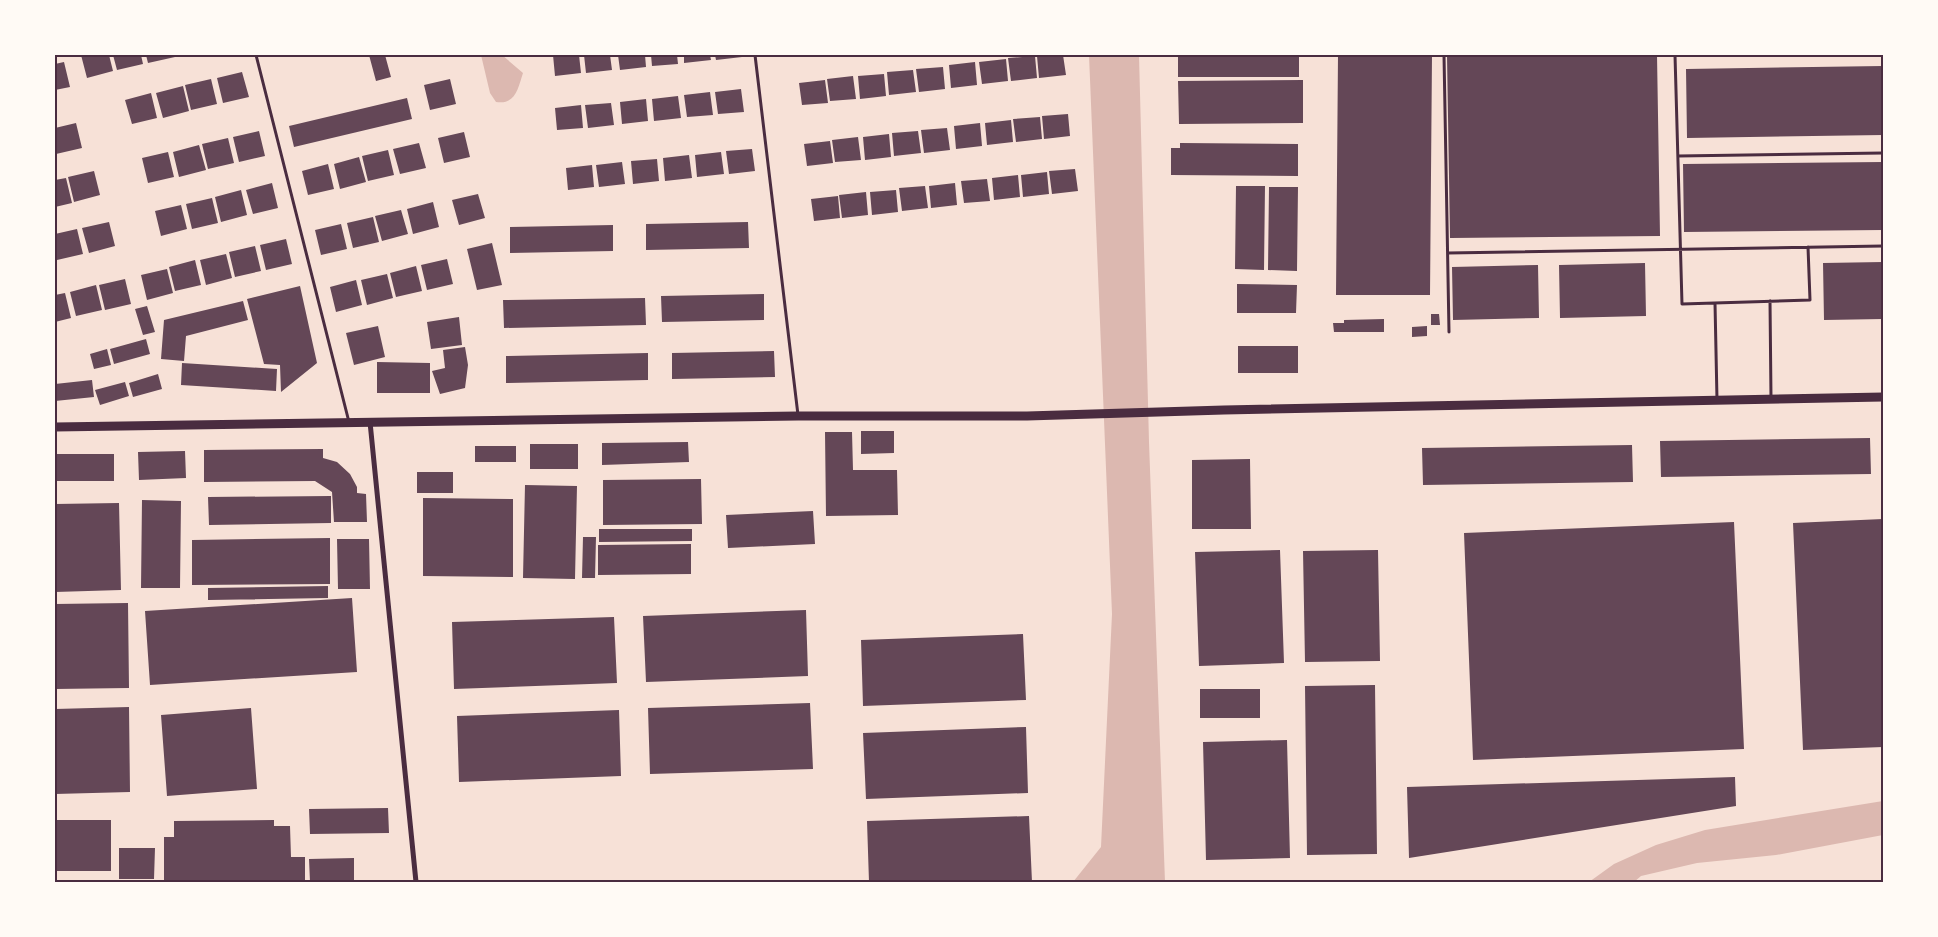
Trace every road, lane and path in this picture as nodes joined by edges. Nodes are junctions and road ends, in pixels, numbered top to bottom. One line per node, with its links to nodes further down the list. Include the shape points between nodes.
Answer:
1 (256, 55): 19 (lane)
2 (755, 55): 17 (lane)
3 (1444, 55): 10 (lane)
4 (1675, 55): 6 (lane)
5 (1883, 153): 6 (lane)
6 (1678, 156): 9 (lane)
7 (1883, 246): 8 (lane)
8 (1808, 247): 9 (lane); 11 (lane, via 1810,300)
9 (1680, 249): 10 (lane); 12 (lane, via 1682,304)
10 (1448, 253): 13 (lane)
11 (1770, 301): 12 (lane); 15 (lane)
12 (1715, 303): 16 (lane)
13 (1449, 332)
14 (1883, 397): 15 (street)
15 (1771, 399): 16 (street)
16 (1717, 400): 17 (street, via 1027,416)
17 (798, 416): 18 (street)
18 (370, 422): 19 (street); 21 (street)
19 (350, 423): 20 (street)
20 (55, 427)
21 (416, 882)

